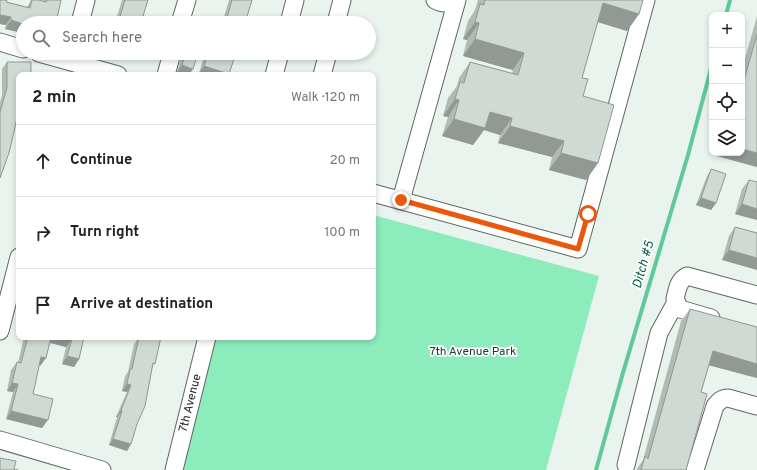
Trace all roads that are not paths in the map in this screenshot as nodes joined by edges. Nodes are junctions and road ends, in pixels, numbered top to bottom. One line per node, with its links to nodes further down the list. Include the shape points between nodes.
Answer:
1 (86, 0): 8 (street)
2 (187, 0): 9 (street)
3 (295, 0): 10 (street)
4 (342, 0): 11 (street)
5 (435, 0): 6 (street, via 447,3)
6 (456, 0): 23 (street)
7 (646, 0): 23 (street, via 578,249)
8 (82, 16)
9 (182, 16)
10 (291, 16)
11 (338, 16)
12 (0, 42): 13 (street)
13 (16, 47)
14 (170, 60): 19 (street)
15 (278, 60): 20 (street)
16 (326, 60): 21 (street)
17 (69, 63): 18 (street)
18 (106, 72)
19 (167, 72)
20 (275, 72)
21 (323, 72)
22 (376, 194): 23 (street)
23 (401, 200)
24 (16, 269): 28 (street)
25 (757, 295): 26 (street, via 687,276 679,284)
26 (676, 302): 27 (street, via 680,309); 33 (street, via 659,333)
27 (729, 323)
28 (0, 331)
29 (206, 340): 35 (street, 7th Avenue)
30 (757, 406): 36 (street, via 728,398 719,400)
31 (0, 440): 32 (street)
32 (60, 464): 34 (street)
33 (626, 465)
34 (102, 470)
35 (174, 470)
36 (696, 470)

